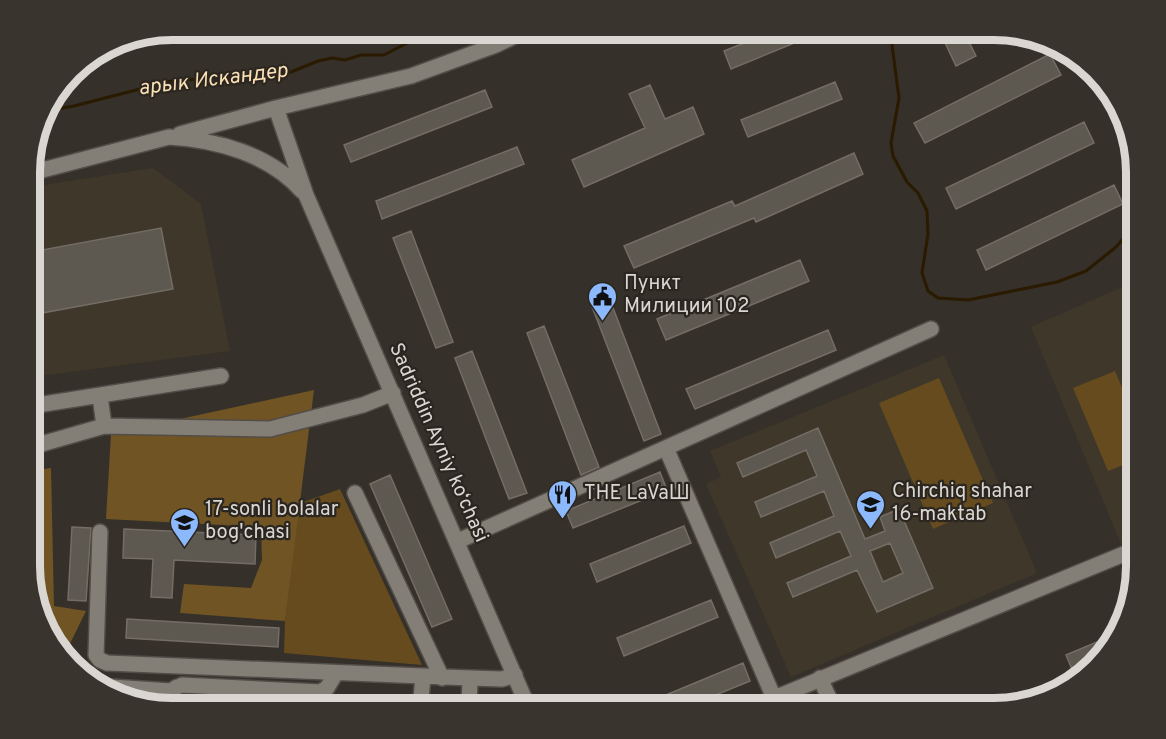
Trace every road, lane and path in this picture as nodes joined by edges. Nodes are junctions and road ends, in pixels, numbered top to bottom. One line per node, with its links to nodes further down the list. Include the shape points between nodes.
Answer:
1 (506, 40): 2 (street, via 411,76)
2 (276, 108): 3 (street); 5 (street, Sadriddin Ayniy ko‘chasi)
3 (169, 137): 4 (street); 5 (street, via 209,142 246,153 279,171)
4 (40, 171)
5 (306, 195): 8 (street, Sadriddin Ayniy ko‘chasi)
6 (931, 330): 13 (street)
7 (221, 376): 9 (street)
8 (393, 393): 11 (street, via 363,405 270,429); 16 (street, Sadriddin Ayniy ko‘chasi)
9 (100, 396): 10 (street); 11 (street)
10 (40, 405)
11 (104, 426): 12 (street)
12 (40, 444)
13 (666, 448): 16 (street); 31 (street)
14 (355, 493): 22 (street)
15 (100, 532): 18 (street, via 96,655 107,663)
16 (458, 541): 20 (street, Sadriddin Ayniy ko‘chasi)
17 (1125, 553): 24 (street)
18 (183, 666): 19 (street); 26 (street)
19 (336, 673): 21 (street); 26 (street, via 320,692)
20 (515, 675): 23 (street, via 502,679); 30 (street, Sadriddin Ayniy ko‘chasi)
21 (423, 677): 22 (street); 28 (street)
22 (442, 678): 23 (street)
23 (470, 678): 29 (street)
24 (820, 678): 31 (street); 32 (street)
25 (119, 687): 26 (street)
26 (176, 688): 27 (street)
27 (170, 698)
28 (421, 698)
29 (469, 698)
30 (524, 698)
31 (774, 698)
32 (829, 698)

